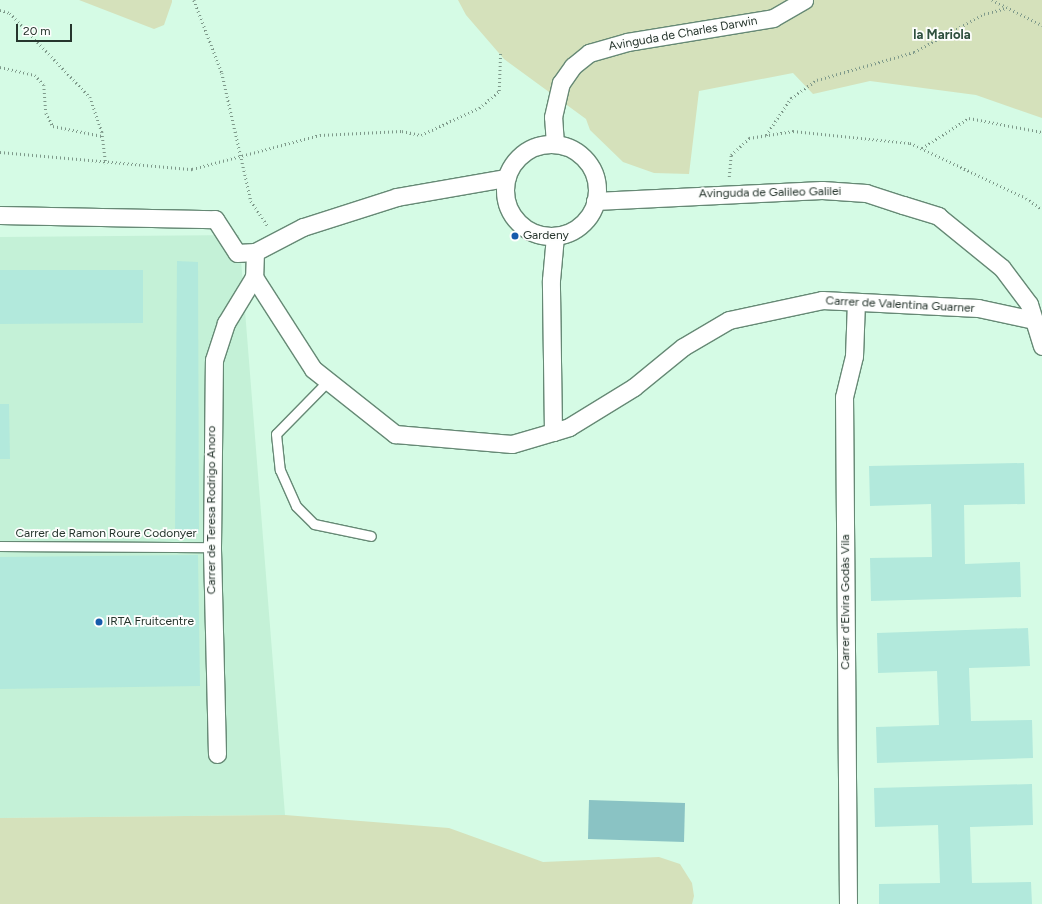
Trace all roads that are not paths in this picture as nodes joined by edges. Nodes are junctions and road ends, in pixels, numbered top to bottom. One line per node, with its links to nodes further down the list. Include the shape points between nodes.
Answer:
1 (804, 0): 2 (street, Avinguda de Charles Darwin, via 773,18 627,42 589,53 573,66 561,83 553,117)
2 (555, 144): 3 (street, via 538,146 523,153); 4 (street, via 570,148 592,170)
3 (506, 178): 6 (street, via 505,192 515,219 526,229); 7 (street, via 397,197 303,227)
4 (595, 201): 6 (street, via 580,225); 10 (street, Avinguda de Galileo Galilei, via 727,192 822,190 866,193 938,216 1002,268 1029,304)
5 (0, 215): 7 (street, via 215,219 237,253)
6 (554, 236): 13 (street, via 551,280)
7 (255, 252): 8 (street)
8 (254, 277): 12 (street, Carrer de Valentina Guarner, via 313,369); 16 (street, Carrer de Teresa Rodrigo Anoro, via 226,323 214,360)
9 (856, 302): 10 (street, Carrer de Valentina Guarner, via 978,308); 13 (street, Carrer de Valentina Guarner, via 822,300 729,320 683,347 634,387 568,427); 18 (street, Carrer d'Elvira Godàs Vila, via 854,356 844,397)
10 (1034, 320): 11 (street, Avinguda de Galileo Galilei)
11 (1042, 346)
12 (328, 381): 13 (street, Carrer de Valentina Guarner, via 395,434 512,444); 14 (lane, via 276,434 280,470 296,506 314,524)
13 (553, 432)
14 (371, 536)
15 (0, 546): 16 (lane, Carrer de Ramon Roure Codonyer)
16 (212, 547): 17 (street, Carrer de Teresa Rodrigo Anoro)
17 (217, 754)
18 (848, 904)

